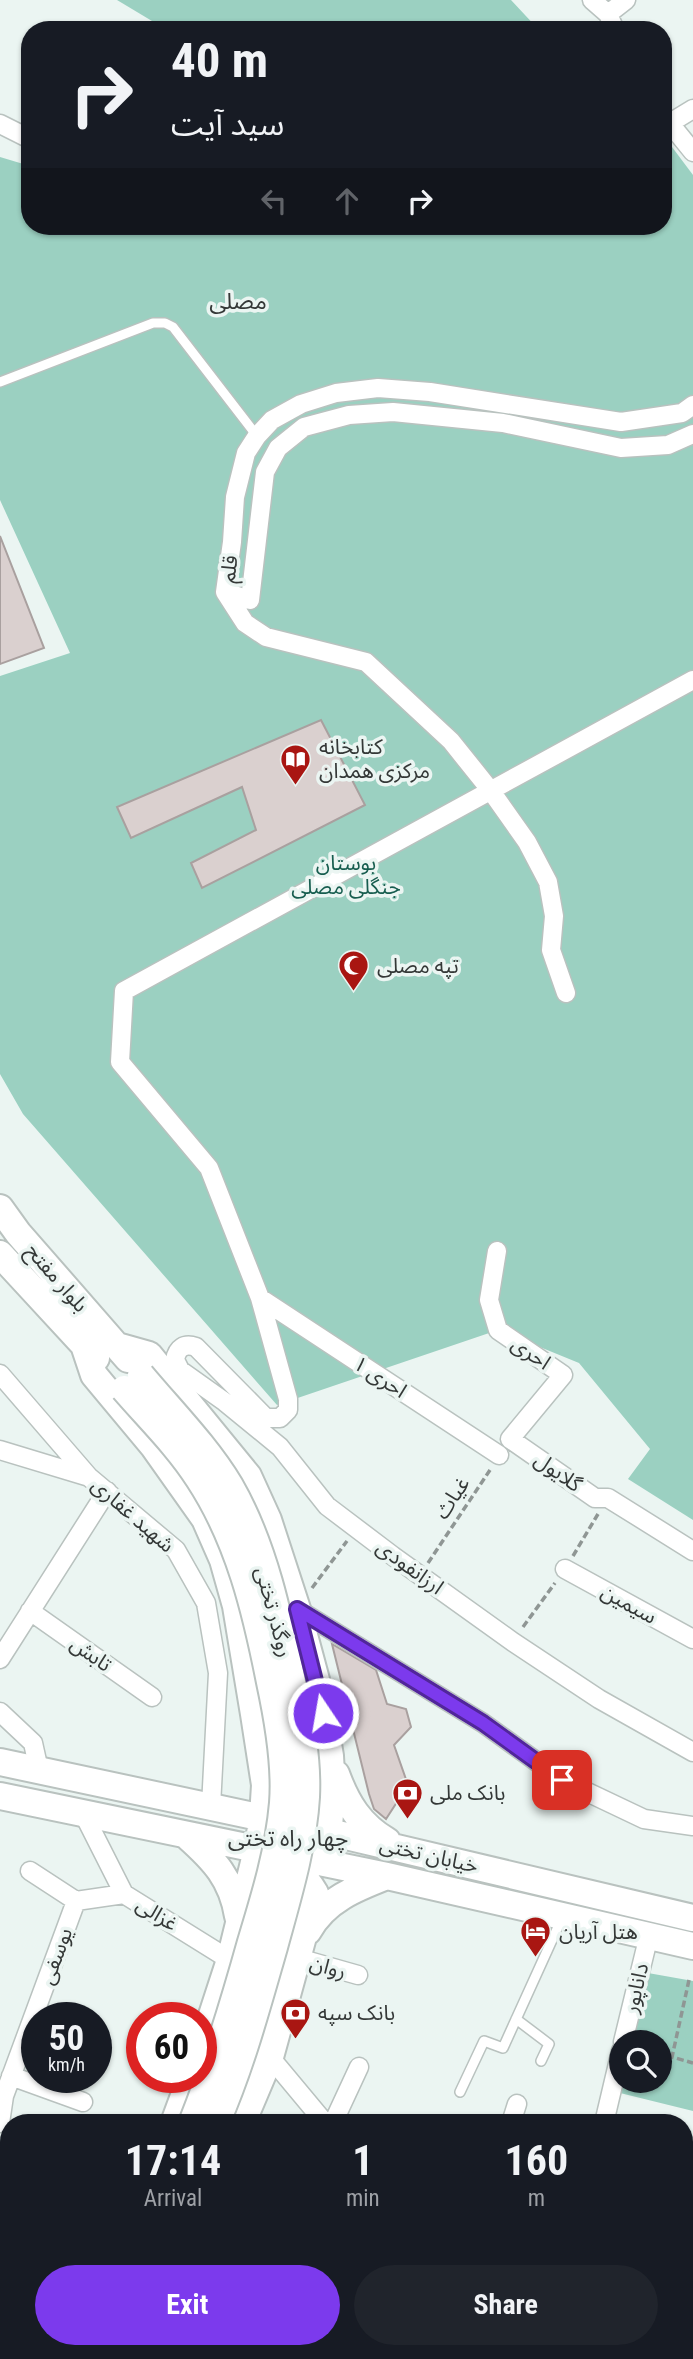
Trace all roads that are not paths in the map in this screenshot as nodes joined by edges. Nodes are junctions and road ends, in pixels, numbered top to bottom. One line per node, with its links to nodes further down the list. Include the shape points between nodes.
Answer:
1 (592, 0): 3 (street)
2 (626, 0): 4 (street)
3 (611, 21)
4 (613, 21)
5 (693, 109): 6 (street)
6 (672, 117)
7 (0, 124): 9 (street)
8 (672, 126): 10 (street)
9 (21, 134)
10 (693, 152)
11 (0, 382): 14 (lane, via 153,323 165,323 173,327)
12 (693, 405): 14 (street, قلم, via 682,413 621,422 443,393 378,388 336,393 302,404 272,420)
13 (693, 434): 15 (street, قلم, via 668,445 621,448 503,423 393,412 349,415 304,427 278,448 265,472 250,600)
14 (257, 436): 15 (street, قلم, via 246,453 235,497)
15 (225, 592): 17 (street, via 245,622 267,637 366,662 451,741)
16 (693, 680): 17 (street)
17 (491, 791): 18 (street, via 548,882 554,916 551,950); 22 (street, via 124,991 120,1062 209,1168)
18 (566, 993)
19 (0, 1208): 25 (main road, بلوار مفتح)
20 (497, 1251): 27 (street, احری, via 489,1300 498,1330 563,1375)
21 (0, 1254): 23 (main road, بلوار مفتح)
22 (260, 1298): 24 (street, via 288,1399 284,1415 266,1419 196,1347 179,1349 174,1360); 29 (street, احری ۱)
23 (84, 1345): 25 (main road, بلوار مفتح); 40 (main road, via 94,1375 154,1447 205,1519 236,1606)
24 (180, 1370): 25 (street, ارزانفودی); 41 (street, ارزانفودی, via 280,1447 327,1506 356,1528 513,1642)
25 (138, 1373): 34 (main road, via 248,1476 268,1520); 85 (main road, روگذر تختی, bridge, via 209,1496 241,1565 257,1618 281,1751 284,1800 267,1888); 86 (main road, روگذر تختی, bridge, via 230,1486 251,1531 275,1605 306,1762 305,1816 290,1889 234,2081)
26 (0, 1374): 30 (street, شهید غفاری)
27 (510, 1439): 32 (street, گلایول, via 596,1498 608,1498)
28 (0, 1450): 30 (street)
29 (499, 1455)
30 (89, 1477): 31 (street, شهید غفاری)
31 (107, 1491): 35 (street); 48 (street, شهید غفاری, via 176,1550 206,1603 218,1673)
32 (693, 1551)
33 (565, 1569): 36 (street, سیمین)
34 (297, 1609): 42 (main road); 51 (street, via 483,1723 562,1780 645,1819)
35 (30, 1611): 37 (street); 38 (street, تابش)
36 (693, 1640)
37 (0, 1659)
38 (152, 1697)
39 (0, 1712): 44 (street, via 33,1743)
40 (254, 1714): 45 (main road); 48 (main road, via 251,1787 237,1803)
41 (693, 1752)
42 (330, 1756): 46 (main road); 54 (main road, via 354,1813)
43 (0, 1762): 44 (main road, خیابان تختی)
44 (39, 1770): 48 (main road, خیابان تختی)
45 (265, 1785): 46 (main road, via 278,1801 292,1808 309,1807); 50 (main road)
46 (332, 1791): 52 (main road)
47 (0, 1796): 49 (main road, خیابان تختی)
48 (214, 1807): 50 (main road, خیابان تختی)
49 (83, 1814): 53 (main road, خیابان تختی); 60 (street, غزالی)
50 (263, 1817): 52 (main road, خیابان تختی); 55 (main road)
51 (693, 1826)
52 (329, 1832): 54 (main road, خیابان تختی); 56 (main road)
53 (185, 1835): 55 (main road, خیابان تختی); 64 (main road, via 229,1882)
54 (398, 1847): 63 (main road, خیابان تختی)
55 (257, 1850): 56 (main road, خیابان تختی); 59 (main road)
56 (324, 1864): 58 (main road, خیابان تختی)
57 (30, 1871): 61 (street)
58 (387, 1876): 62 (main road, خیابان تختی); 67 (main road, via 331,1903 311,1926)
59 (249, 1880): 64 (main road); 67 (main road, via 260,1872 284,1867 308,1881 315,1893)
60 (124, 1894): 61 (street, یوسفی); 68 (street, غزالی)
61 (76, 1901): 76 (street, یوسفی)
62 (563, 1916): 65 (main road, خیابان تختی); 71 (lane)
63 (693, 1918)
64 (239, 1921): 68 (main road)
65 (649, 1935): 66 (main road, خیابان تختی); 72 (street, داناپور)
66 (693, 1946)
67 (300, 1950): 69 (street, روان); 73 (main road)
68 (230, 1960): 70 (main road)
69 (358, 1975)
70 (216, 2002)
71 (516, 2019): 74 (lane, via 548,2044); 77 (lane, via 503,2048 484,2041)
72 (626, 2030)
73 (270, 2057): 87 (main road); 88 (street)
74 (541, 2061)
75 (359, 2067): 89 (street)
76 (11, 2076): 80 (street, یوسفی); 81 (street)
77 (460, 2092)
78 (185, 2093): 84 (main road)
79 (611, 2093): 91 (street)
80 (2, 2095): 83 (street, یوسفی)
81 (83, 2102)
82 (517, 2104): 90 (street)
83 (1, 2114)
84 (177, 2114)
85 (195, 2114)
86 (220, 2114)
87 (246, 2114)
88 (318, 2114)
89 (337, 2114)
90 (514, 2114)
91 (606, 2114)

